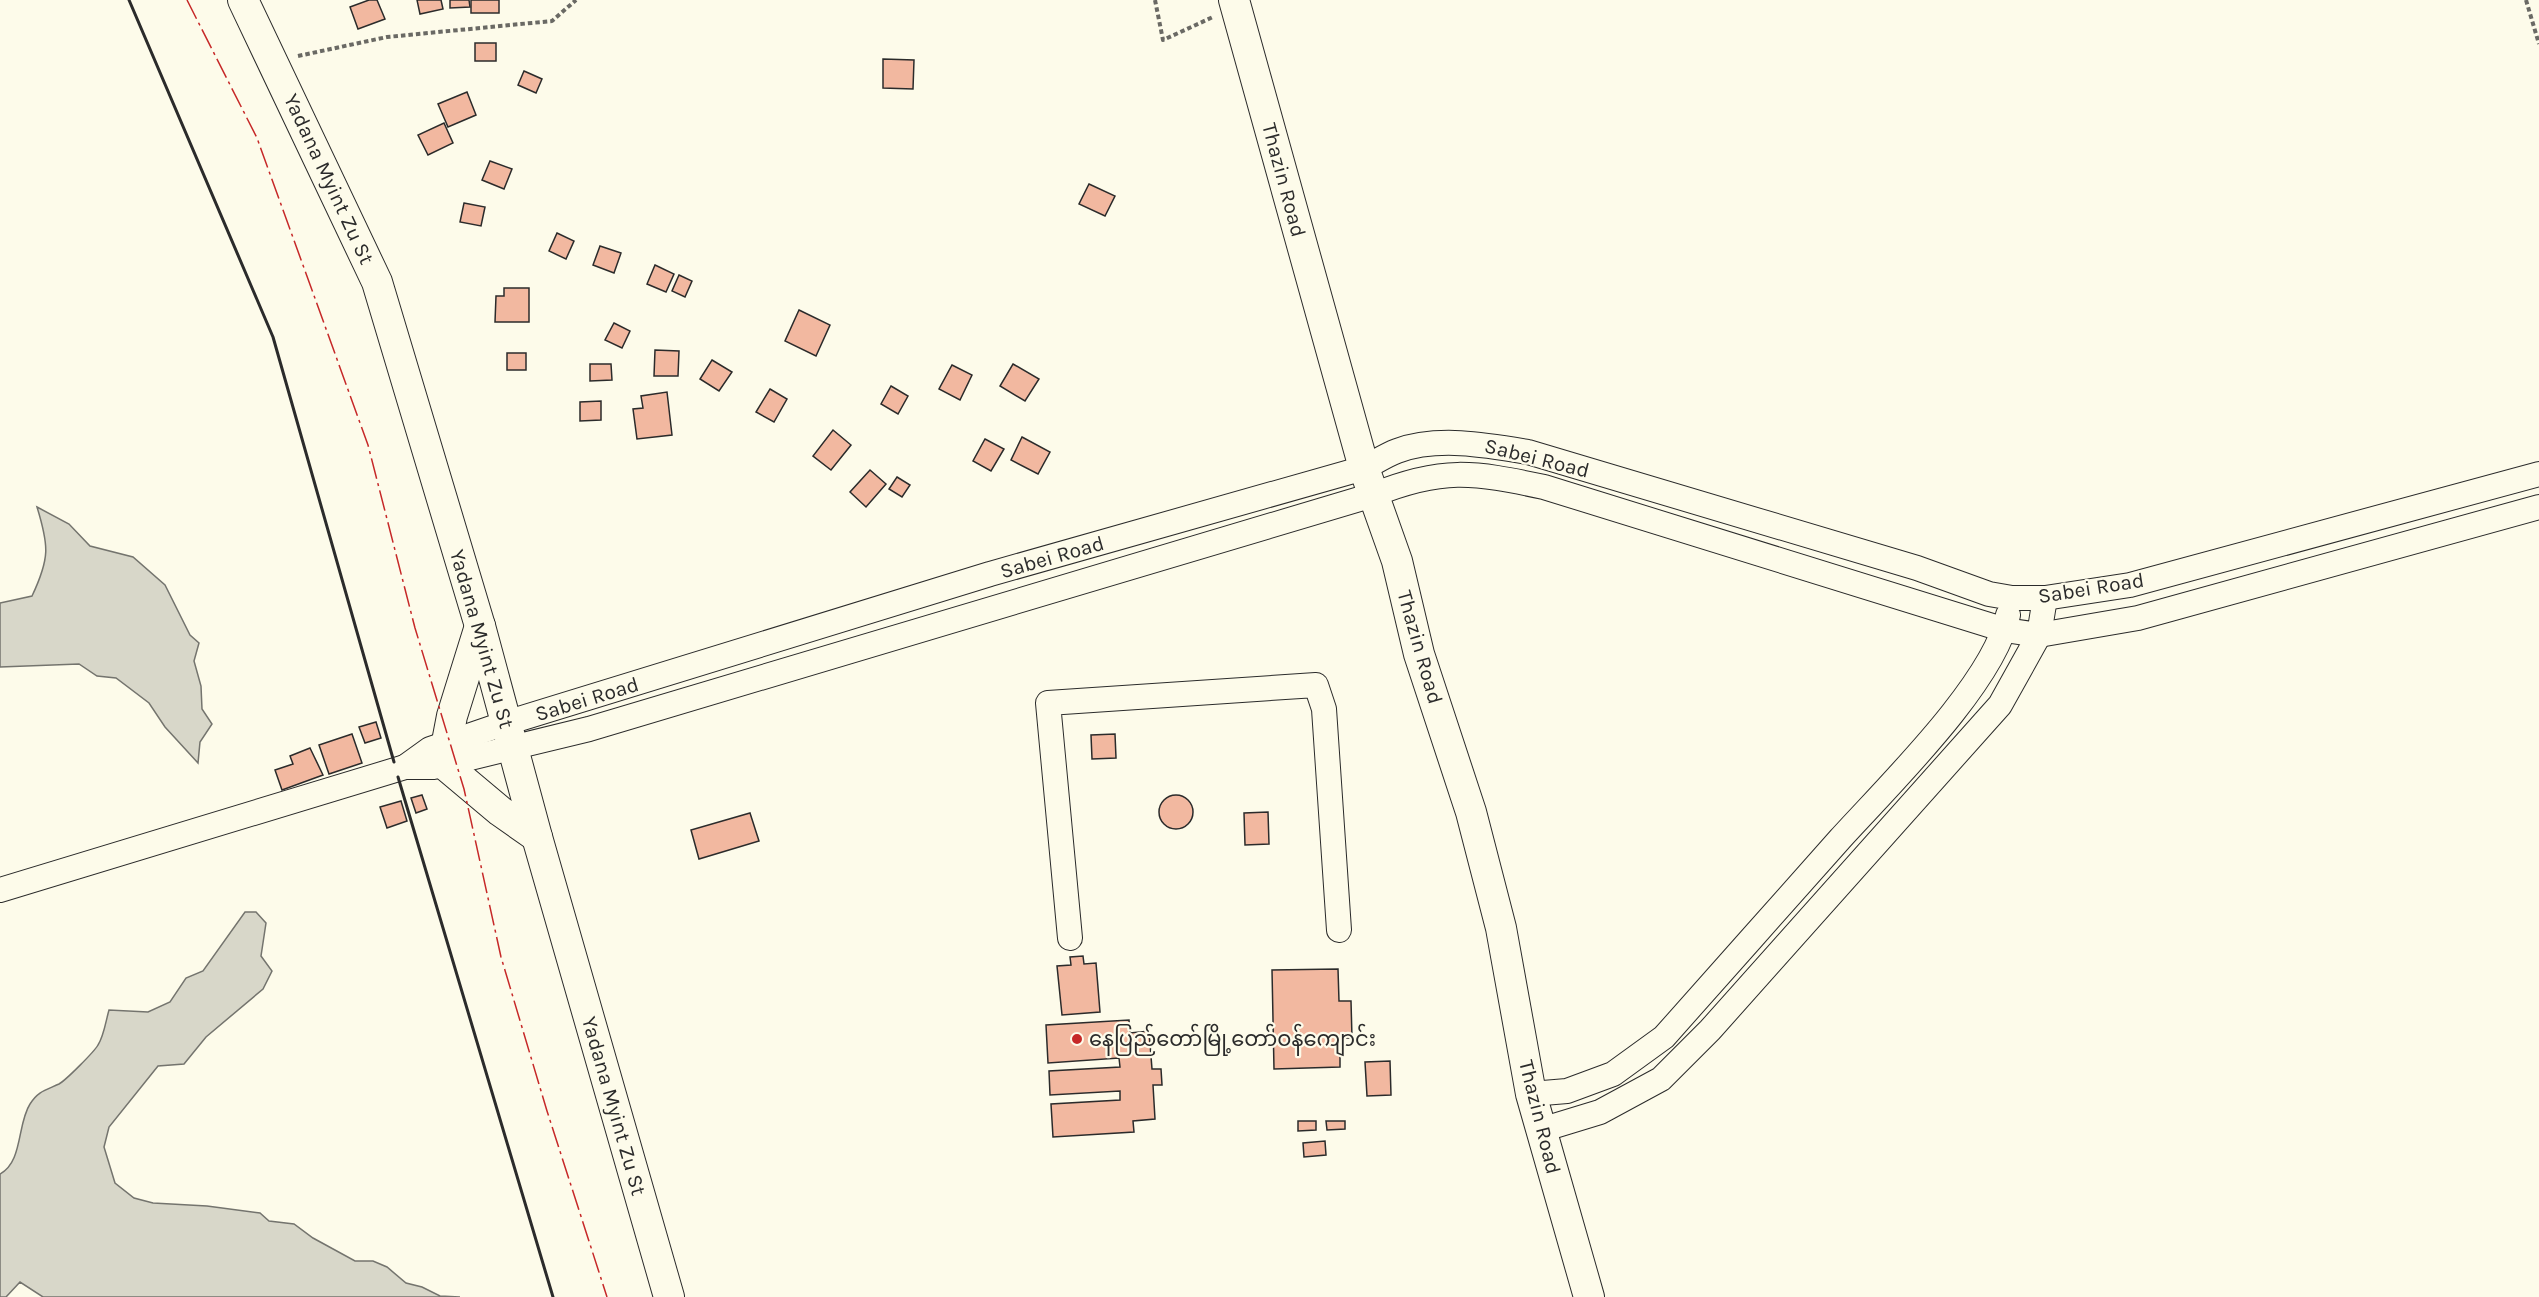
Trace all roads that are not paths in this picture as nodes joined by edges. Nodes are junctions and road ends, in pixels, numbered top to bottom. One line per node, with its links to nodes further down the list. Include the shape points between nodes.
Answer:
1 (243, 0): 8 (main road, Yadana Myint Zu St, via 377,282)
2 (1235, 3): 4 (main road, Thazin Road)
3 (2539, 474): 7 (street, Sabei Road, via 2130,585)
4 (1368, 481): 6 (street, Sabei Road, via 1398,450 1474,442 1528,452); 9 (street, Sabei Road, via 1407,481 1449,473 1493,476 1544,488); 11 (street, Sabei Road, via 990,574); 11 (street, Sabei Road, via 589,729); 17 (main road, Thazin Road, via 1396,561 1419,654 1474,823 1501,928)
5 (2539, 507): 10 (street, Sabei Road, via 2138,618)
6 (2012, 598): 7 (street, Sabei Road); 9 (street)
7 (2045, 598): 10 (street)
8 (480, 627): 11 (main road, Yadana Myint Zu St); 12 (main road, via 452,716)
9 (2005, 630): 10 (street, Sabei Road); 17 (street, via 1979,678 1929,740 1664,1037 1613,1074 1567,1091)
10 (2039, 635): 18 (street, via 2000,705 1754,981 1660,1079 1600,1112)
11 (510, 736): 12 (street); 13 (main road, Yadana Myint Zu St)
12 (446, 753): 13 (main road, via 500,811); 14 (street)
13 (537, 837): 19 (main road, Yadana Myint Zu St)
14 (0, 890)
15 (1339, 930): 16 (street, via 1324,709 1316,685 1048,703)
16 (1070, 938)
17 (1531, 1094): 18 (main road, Thazin Road)
18 (1541, 1130): 20 (main road, Thazin Road)
19 (669, 1297)
20 (1589, 1297)

